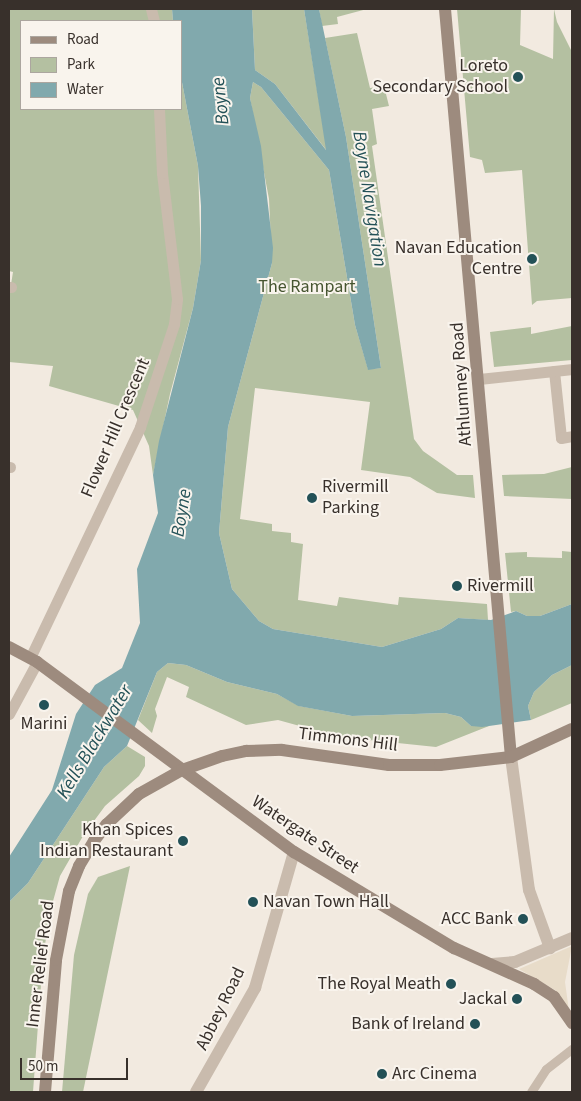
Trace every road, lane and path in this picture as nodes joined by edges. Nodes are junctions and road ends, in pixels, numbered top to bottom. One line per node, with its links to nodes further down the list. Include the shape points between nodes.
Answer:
1 (445, 9): 5 (main road, Athlumney Road)
2 (159, 110): 8 (street, Flower Hill Crescent, via 162,173 177,299 174,324 140,427)
3 (572, 369): 4 (street)
4 (554, 371): 5 (street); 6 (street, via 561,438)
5 (480, 379): 11 (main road, Athlumney Road)
6 (572, 436)
7 (9, 647): 8 (main road, Watergate Street)
8 (33, 660): 9 (street, Flower Hill Crescent); 12 (main road, Watergate Street)
9 (9, 714)
10 (572, 729): 11 (main road, Timmons Hill)
11 (511, 757): 12 (main road, Timmons Hill, via 448,764 389,765 282,750 222,756); 15 (street, via 529,890)
12 (182, 770): 13 (main road, Watergate Street); 19 (main road, Inner Relief Road, via 124,806 107,824 79,866 61,922)
13 (294, 852): 16 (main road, Watergate Street, via 454,948); 20 (street, Abbey Road, via 255,988)
14 (572, 938): 15 (street)
15 (550, 948): 16 (street, via 515,962)
16 (492, 964): 17 (main road, Watergate Street, via 554,997)
17 (572, 1023)
18 (572, 1049): 21 (street, via 546,1069)
19 (45, 1092)
20 (196, 1092)
21 (531, 1092)

